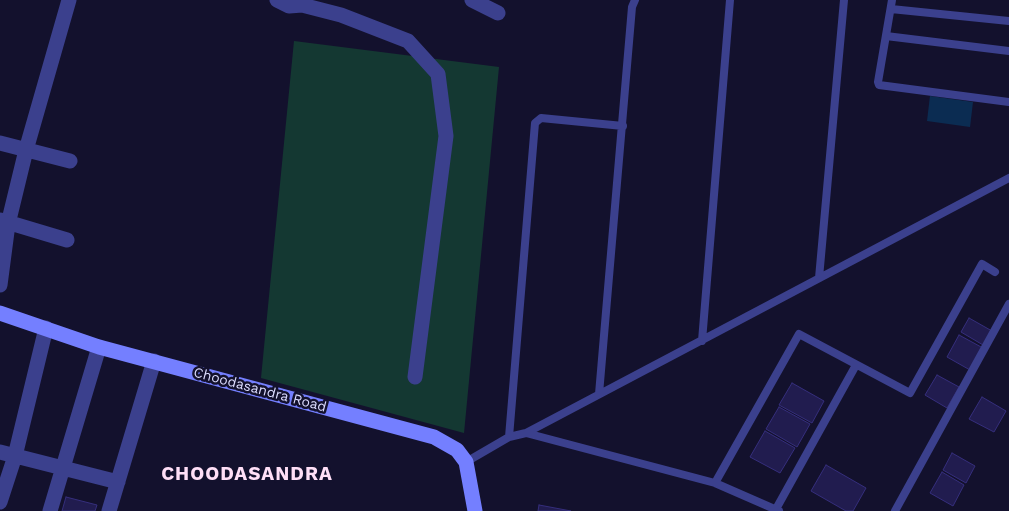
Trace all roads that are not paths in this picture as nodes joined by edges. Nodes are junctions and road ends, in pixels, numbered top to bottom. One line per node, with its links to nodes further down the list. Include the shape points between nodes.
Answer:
1 (68, 0): 17 (street)
2 (277, 0): 8 (street, via 290,6)
3 (472, 0): 10 (street)
4 (635, 0): 15 (lane)
5 (730, 0): 28 (lane)
6 (844, 0): 23 (lane)
7 (892, 0): 9 (lane)
8 (303, 2): 32 (street, via 408,41 438,74 446,136)
9 (891, 9): 11 (lane); 12 (lane)
10 (498, 13)
11 (1009, 21)
12 (886, 36): 13 (lane); 14 (lane, via 879,85)
13 (1009, 50)
14 (1009, 102)
15 (623, 126): 33 (lane); 35 (lane, via 541,118 535,123)
16 (0, 142): 17 (street)
17 (26, 150): 18 (street); 20 (street)
18 (70, 161)
19 (1009, 178): 23 (lane)
20 (4, 222): 21 (street); 24 (street)
21 (67, 240)
22 (995, 272): 31 (lane, via 982,264 910,393)
23 (819, 278): 28 (lane)
24 (0, 284)
25 (1009, 304): 47 (lane)
26 (0, 313): 27 (street, Choodasandra Road)
27 (46, 328): 29 (street, Choodasandra Road); 37 (street)
28 (702, 341): 33 (lane)
29 (99, 347): 30 (street, Choodasandra Road); 39 (street)
30 (154, 361): 38 (street, Choodasandra Road, via 434,437 457,450); 40 (street)
31 (856, 365): 41 (lane, via 799,334); 43 (lane)
32 (416, 377)
33 (599, 394): 34 (lane)
34 (526, 433): 35 (lane); 41 (lane)
35 (509, 437): 38 (lane)
36 (0, 452): 37 (street)
37 (15, 456): 39 (street); 42 (street)
38 (466, 462): 46 (street)
39 (64, 467): 40 (street); 44 (street)
40 (118, 482): 45 (street)
41 (715, 483): 43 (lane)
42 (0, 502)
43 (778, 510)
44 (50, 511)
45 (109, 511)
46 (475, 511)
47 (895, 511)

